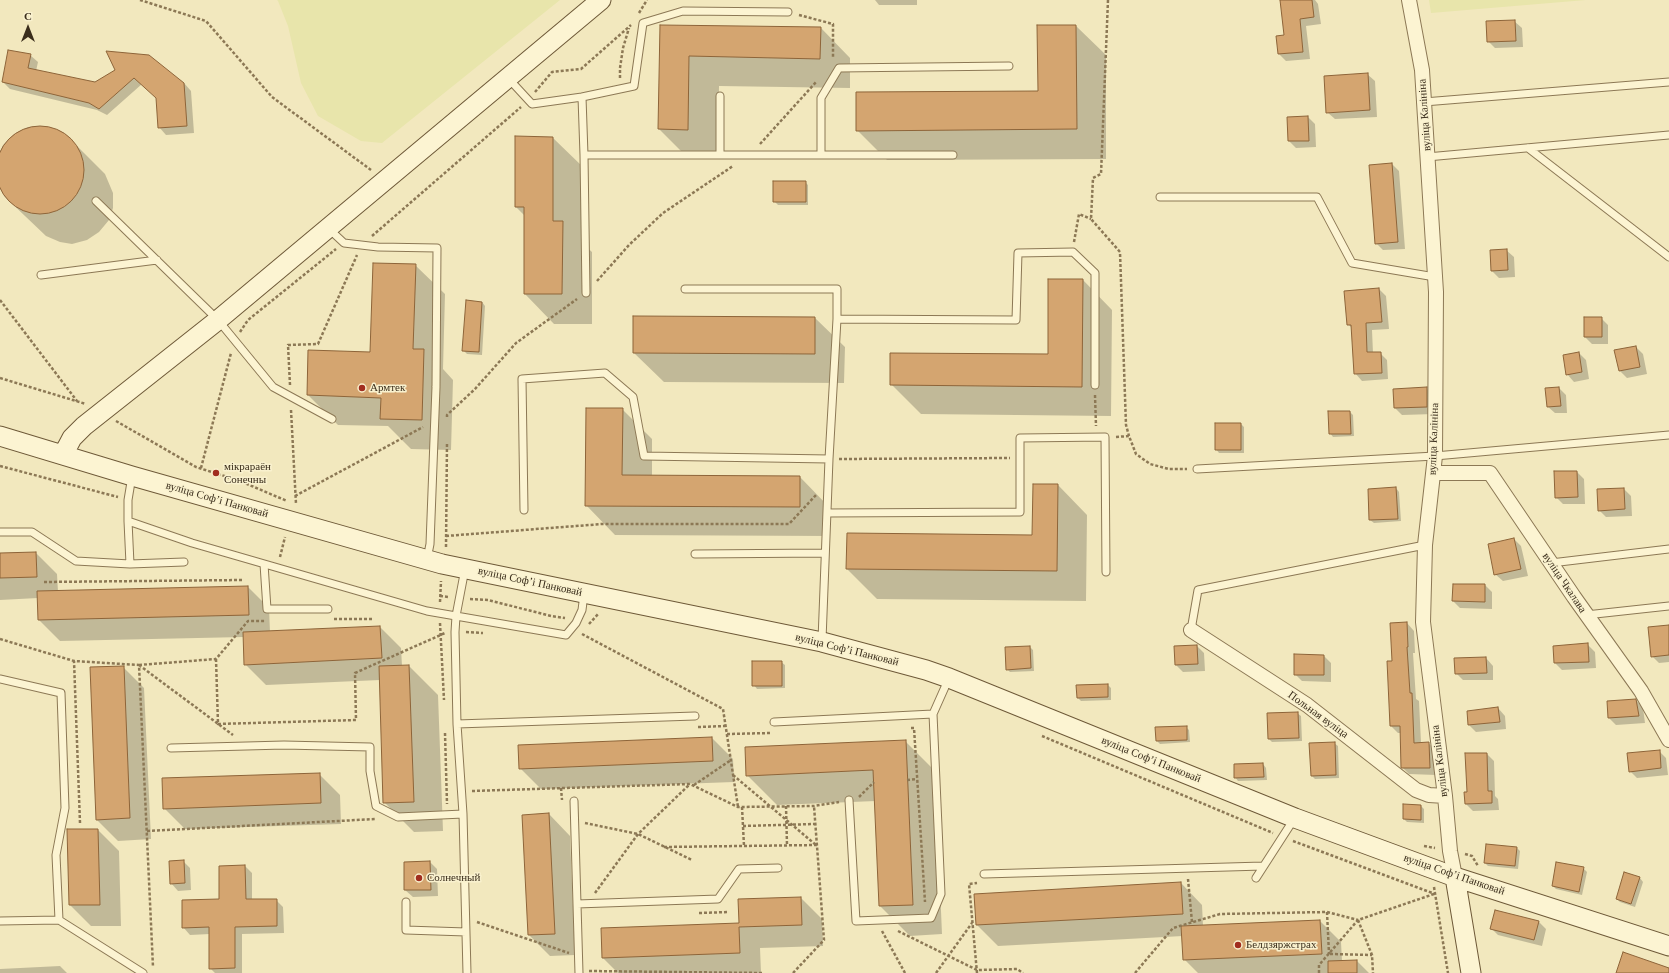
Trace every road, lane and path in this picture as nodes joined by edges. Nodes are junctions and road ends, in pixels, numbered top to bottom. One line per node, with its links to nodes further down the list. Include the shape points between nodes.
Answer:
1 (140, 0): 28 (path, via 206,21 272,97)
2 (601, 0): 12 (main road)
3 (647, 0): 7 (path)
4 (1108, 0): 31 (path, via 1101,174 1093,178)
5 (1409, 0): 19 (street, вуліца Калініна, via 1422,70)
6 (788, 12): 10 (path, via 833,24); 15 (lane, via 683,11 643,23 634,86)
7 (636, 17)
8 (633, 22): 9 (path)
9 (629, 28): 15 (path, via 620,68); 18 (path, via 581,69 552,72)
10 (833, 62)
11 (1009, 66): 25 (lane, via 839,68 821,98)
12 (508, 78): 18 (lane); 28 (main road)
13 (818, 79): 23 (path)
14 (1669, 82): 19 (lane)
15 (620, 88): 17 (lane)
16 (720, 96): 22 (lane)
17 (582, 97): 18 (lane, via 532,104); 24 (lane)
18 (528, 100): 33 (path)
19 (1424, 102): 27 (street, вуліца Калініна)
20 (1669, 134): 21 (lane)
21 (1528, 148): 27 (lane); 35 (lane)
22 (720, 154): 23 (lane); 24 (lane)
23 (751, 154): 25 (lane); 40 (path, via 663,213)
24 (584, 155): 40 (lane)
25 (821, 155): 26 (lane)
26 (953, 155)
27 (1428, 157): 38 (street, вуліца Калініна)
28 (386, 180): 32 (main road)
29 (1160, 197): 38 (lane, via 1318,197 1352,263)
30 (96, 200): 36 (lane)
31 (1091, 219): 34 (path, via 1079,214); 55 (path, via 1120,252 1126,425)
32 (328, 228): 33 (lane, via 344,243); 43 (main road)
33 (361, 245): 46 (path, via 318,344 288,345); 51 (lane, via 437,248)
34 (1073, 252): 42 (lane, via 1018,253 1016,320); 45 (lane, via 1095,273)
35 (1669, 257)
36 (157, 260): 37 (lane); 43 (lane)
37 (41, 276)
38 (1435, 277): 60 (street, вуліца Калініна)
39 (686, 289): 42 (lane, via 837,289)
40 (586, 293): 49 (path, via 516,343 475,389)
41 (0, 300): 47 (path)
42 (837, 319): 62 (lane)
43 (218, 320): 46 (lane, via 273,387); 48 (main road)
44 (0, 378): 47 (path)
45 (1095, 385): 56 (path)
46 (291, 397): 50 (lane); 68 (path)
47 (77, 401): 48 (path)
48 (102, 413): 59 (main road, via 72,438); 70 (path, via 196,467 240,481)
49 (447, 415): 51 (path); 52 (path)
50 (332, 419)
51 (435, 421): 68 (path); 82 (lane, via 430,544)
52 (447, 423)
53 (1669, 435): 60 (lane)
54 (0, 436): 59 (main road, вуліца Софʼі Панковай)
55 (1129, 436): 57 (path); 64 (path, via 1136,454 1150,464 1169,469)
56 (1096, 437): 57 (lane); 61 (lane, via 1020,438)
57 (1105, 437): 89 (lane)
58 (447, 438): 76 (path)
59 (63, 455): 66 (main road, вуліца Софʼі Панковай)
60 (1435, 456): 64 (lane); 65 (street, вуліца Калініна)
61 (1020, 458): 62 (path); 72 (lane, via 1020,512)
62 (828, 459): 71 (lane, via 644,456 632,397 604,373 522,379); 72 (lane)
63 (0, 466): 69 (path)
64 (1197, 469)
65 (1433, 473): 77 (street, вуліца Калініна); 84 (street, вуліца Чкалава, via 1490,473)
66 (132, 476): 69 (lane); 74 (main road, вуліца Софʼі Панковай)
67 (816, 489): 76 (path, via 816,497 789,524 602,524)
68 (295, 496): 74 (path)
69 (128, 500): 73 (lane)
70 (288, 501)
71 (524, 510)
72 (827, 513): 80 (lane)
73 (128, 521): 85 (lane); 86 (lane)
74 (290, 521): 82 (main road, вуліца Софʼі Панковай); 87 (path)
75 (0, 532): 85 (lane, via 32,532 76,561)
76 (446, 536): 78 (path)
77 (1425, 545): 100 (lane, via 1198,590); 131 (street, вуліца Калініна, via 1423,622)
78 (446, 546)
79 (1669, 549): 84 (lane)
80 (825, 553): 81 (lane); 105 (lane)
81 (695, 554)
82 (427, 559): 88 (main road, вуліца Софʼі Панковай)
83 (184, 562): 85 (lane)
84 (1550, 563): 97 (street, вуліца Чкалава)
85 (130, 564)
86 (264, 564): 87 (lane); 95 (lane, via 267,609)
87 (276, 568): 96 (lane)
88 (465, 569): 92 (lane); 93 (main road, вуліца Софʼі Панковай)
89 (1106, 572)
90 (244, 580): 91 (path)
91 (44, 582)
92 (459, 598): 93 (path, via 488,600 565,618 570,606); 96 (path, via 440,596); 98 (lane)
93 (583, 602): 98 (lane, via 576,623 566,635); 105 (main road, вуліца Софʼі Панковай); 123 (path, via 600,613 580,633 723,709)
94 (1669, 606): 97 (lane)
95 (328, 608)
96 (439, 613): 98 (lane); 102 (path)
97 (1586, 615): 120 (street, вуліца Чкалава, via 1641,691)
98 (456, 616): 101 (lane)
99 (248, 621): 106 (path)
100 (1190, 630): 131 (street, Польная вуліца, via 1307,705 1416,790 1429,795)
101 (455, 632): 102 (path); 103 (path); 116 (lane)
102 (441, 634): 111 (path); 115 (path, via 355,674 356,720)
103 (488, 634)
104 (0, 639): 107 (path)
105 (822, 642): 109 (main road, вуліца Софʼі Панковай)
106 (216, 659): 108 (path); 115 (path)
107 (74, 661): 108 (path); 144 (path)
108 (139, 664): 115 (path); 149 (path)
109 (949, 678): 112 (lane); 141 (main road, вуліца Софʼі Панковай)
110 (0, 679): 173 (lane, via 61,693 65,808 56,855)
111 (444, 705)
112 (932, 714): 114 (lane); 174 (lane, via 941,894 931,918)
113 (695, 716): 116 (lane)
114 (774, 722)
115 (218, 724): 121 (path)
116 (457, 724): 130 (lane)
117 (444, 728): 139 (path)
118 (914, 728): 125 (path)
119 (1036, 734): 151 (path)
120 (1669, 740)
121 (249, 746): 122 (lane); 140 (lane, via 370,747 370,771 376,806)
122 (171, 748)
123 (731, 760): 124 (path); 129 (path)
124 (733, 775): 136 (path); 137 (path)
125 (917, 779): 126 (path); 170 (path)
126 (907, 780)
127 (874, 782): 133 (path, via 858,799)
128 (690, 784): 129 (path); 130 (path); 150 (path)
129 (694, 786): 136 (path)
130 (462, 792): 138 (lane)
131 (1445, 796): 163 (street, вуліца Калініна)
132 (574, 800): 143 (lane)
133 (849, 800): 135 (path); 174 (lane, via 856,921)
134 (786, 806): 135 (path); 137 (path); 142 (path)
135 (814, 806): 145 (path)
136 (740, 807): 137 (path); 148 (path)
137 (771, 807): 142 (path)
138 (463, 814): 139 (lane); 172 (lane)
139 (448, 815): 140 (lane)
140 (398, 817): 149 (path)
141 (1295, 818): 151 (lane); 163 (main road, вуліца Софʼі Панковай)
142 (786, 819): 146 (path); 147 (path)
143 (575, 820): 150 (path); 169 (lane)
144 (80, 823)
145 (815, 824): 147 (path); 153 (path)
146 (786, 825): 147 (path); 148 (path); 152 (path)
147 (793, 825): 153 (path)
148 (743, 826): 154 (path)
149 (147, 831): 189 (path)
150 (638, 834): 155 (path); 168 (path)
151 (1282, 837): 158 (lane); 166 (path)
152 (787, 845): 153 (path); 154 (path)
153 (817, 845): 192 (path, via 824,940)
154 (744, 846): 155 (path)
155 (664, 847): 157 (path)
156 (1472, 856): 160 (path)
157 (692, 860)
158 (1263, 866): 161 (lane); 164 (lane)
159 (778, 868): 168 (lane, via 739,869 718,899)
160 (1480, 869)
161 (984, 874)
162 (1188, 875): 177 (path)
163 (1455, 877): 180 (main road, вуліца Софʼі Панковай); 200 (main road)
164 (1256, 878)
165 (969, 884): 178 (path)
166 (1435, 894): 175 (path); 199 (path)
167 (406, 902): 179 (lane, via 406,930)
168 (586, 903): 169 (lane)
169 (577, 904): 183 (lane)
170 (925, 909)
171 (1327, 912): 175 (path); 177 (path, via 1220,914); 181 (path)
172 (465, 919): 179 (lane); 183 (path)
173 (59, 920): 176 (lane); 188 (lane)
174 (876, 920): 184 (path); 193 (path)
175 (1358, 920): 181 (path); 182 (path)
176 (0, 921)
177 (1192, 922): 196 (path, via 1172,928)
178 (972, 923): 184 (path); 185 (path)
179 (466, 932): 190 (lane)
180 (1669, 946)
181 (1330, 954): 182 (path); 197 (path, via 1319,965)
182 (1372, 955): 198 (path)
183 (578, 956): 186 (lane)
184 (948, 956): 185 (path); 194 (path)
185 (977, 971): 195 (path, via 1017,969)
186 (579, 972): 187 (path)
187 (597, 972): 191 (path)
188 (143, 973)
189 (153, 973)
190 (467, 973)
191 (763, 973)
192 (793, 973)
193 (906, 973)
194 (936, 973)
195 (1023, 973)
196 (1135, 973)
197 (1319, 973)
198 (1373, 973)
199 (1448, 973)
200 (1470, 973)

